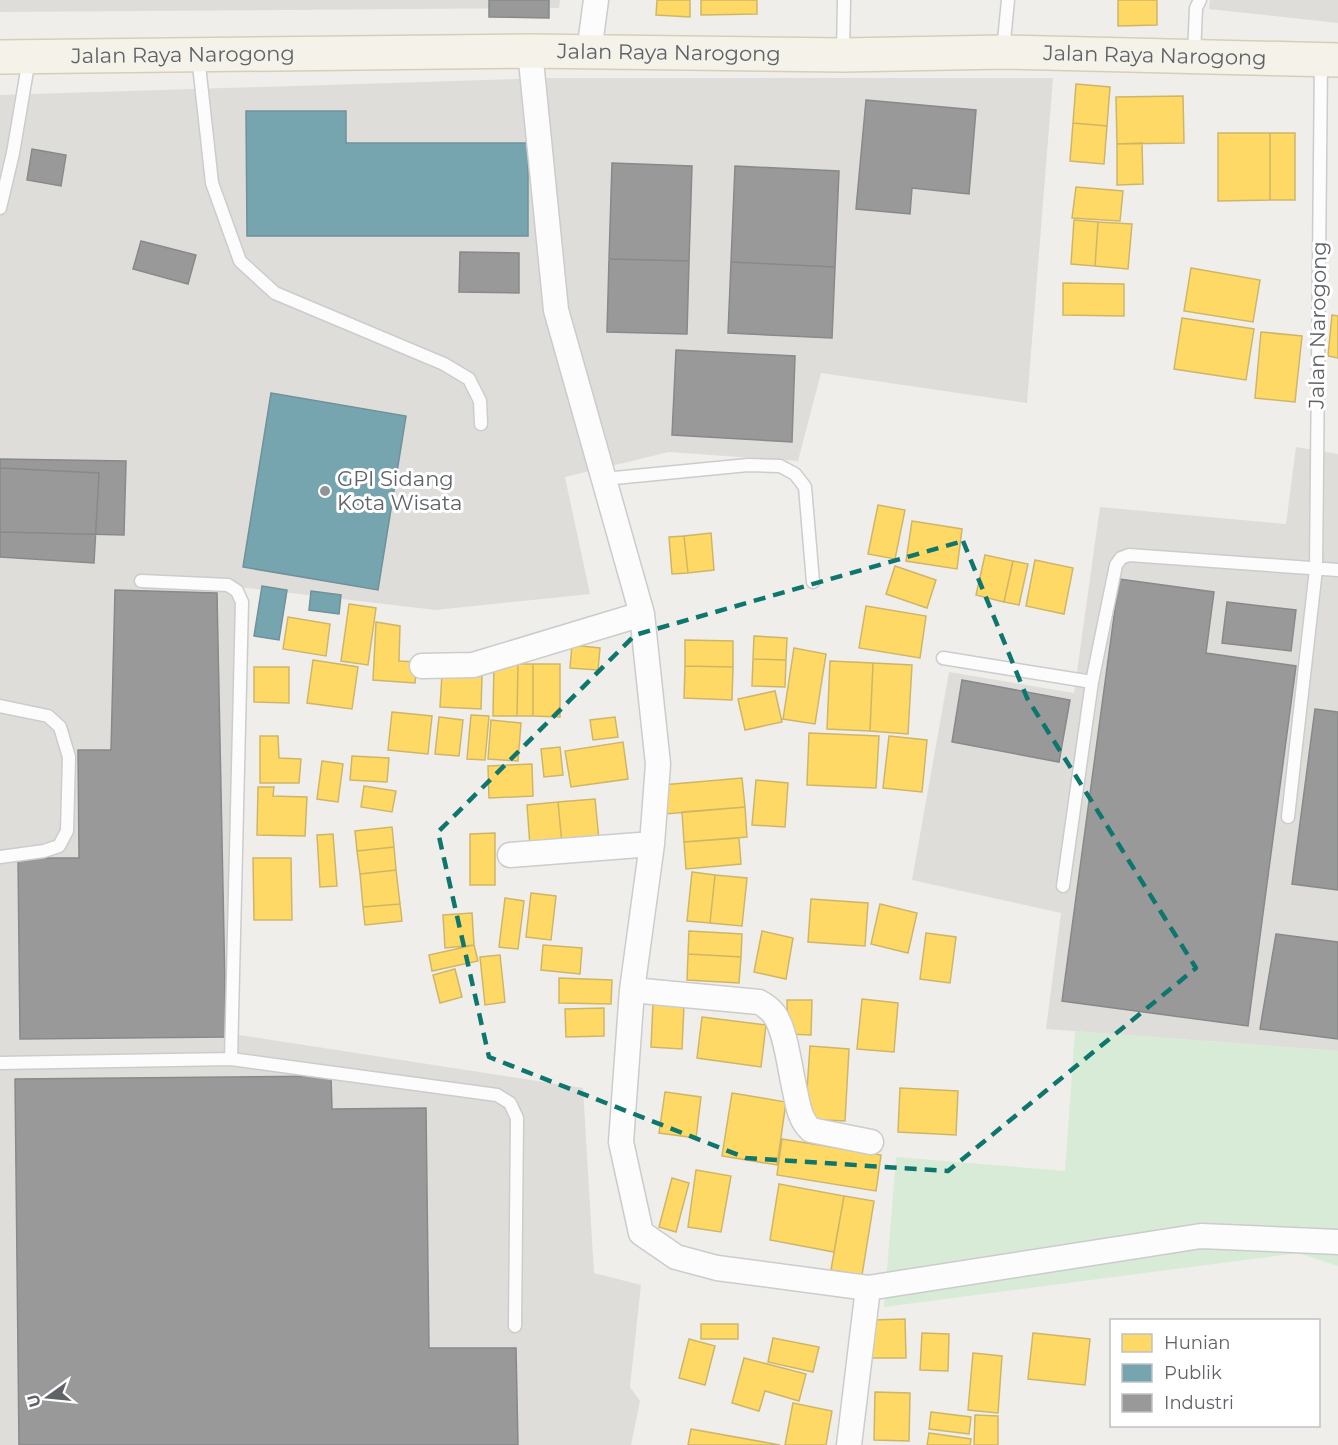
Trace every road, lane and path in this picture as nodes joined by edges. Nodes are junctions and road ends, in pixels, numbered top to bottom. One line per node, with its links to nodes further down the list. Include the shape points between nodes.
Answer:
1 (596, 0): 6 (street)
2 (844, 0): 8 (lane)
3 (1008, 0): 7 (lane)
4 (1200, 0): 10 (lane, via 1196,8)
5 (530, 51): 6 (main road, Jalan Raya Narogong); 9 (main road, Jalan Raya Narogong); 15 (street, via 556,310)
6 (589, 52): 8 (main road, Jalan Raya Narogong)
7 (1003, 52): 8 (main road, Jalan Raya Narogong); 10 (main road, Jalan Raya Narogong)
8 (843, 55)
9 (198, 56): 11 (main road, Jalan Raya Narogong); 14 (lane, via 212,183 240,261 275,293 444,364 469,379 480,401)
10 (1194, 56): 12 (main road, Jalan Raya Narogong)
11 (15, 57): 13 (lane, via 13,153)
12 (1330, 59): 16 (lane, Jalan Narogong)
13 (0, 208)
14 (481, 424)
15 (604, 480): 19 (lane, via 748,465 780,466 795,474 805,488); 20 (street)
16 (1316, 569): 17 (lane); 23 (lane, via 1129,555 1121,558 1116,566); 25 (lane, Jalan Narogong)
17 (1338, 570)
18 (141, 581): 31 (lane, via 228,585 237,591 242,602)
19 (813, 582)
20 (642, 614): 22 (street, via 473,665); 26 (street, via 658,764)
21 (943, 658): 23 (lane)
22 (422, 666)
23 (1092, 682): 29 (lane)
24 (0, 706): 28 (lane, via 48,716 60,727 69,757 67,831 59,846)
25 (1288, 817)
26 (652, 844): 27 (street); 30 (street)
27 (510, 855)
28 (0, 857)
29 (1063, 886)
30 (632, 990): 33 (street, via 759,1002 767,1006 781,1028 805,1124 811,1130); 35 (street, via 621,1142 641,1233 676,1257 717,1268)
31 (231, 1059): 32 (lane); 36 (lane, via 497,1095 510,1104 517,1118)
32 (0, 1063)
33 (871, 1142)
34 (1338, 1242): 35 (street, via 1201,1236)
35 (868, 1288): 37 (street)
36 (515, 1326)
37 (849, 1445)

